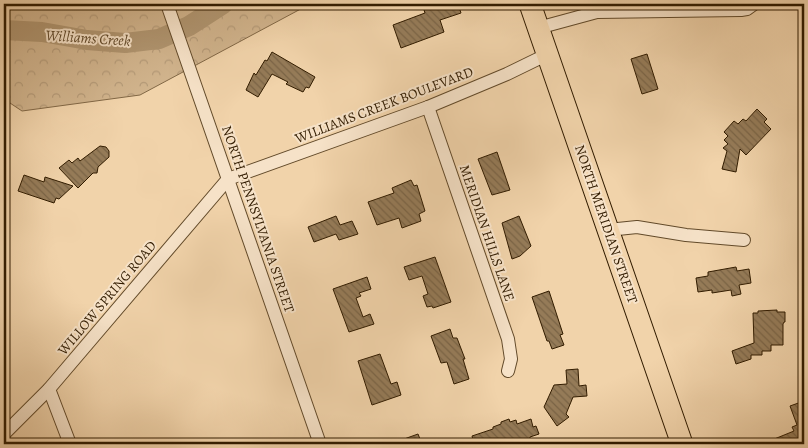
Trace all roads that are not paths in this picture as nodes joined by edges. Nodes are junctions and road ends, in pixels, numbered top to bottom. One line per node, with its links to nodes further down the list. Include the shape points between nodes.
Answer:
1 (167, 4): 8 (street, NORTH PENNSYLVANIA STREET)
2 (530, 4): 5 (main road, NORTH MERIDIAN STREET)
3 (754, 4): 4 (street, via 747,9)
4 (730, 6): 5 (street, via 597,12)
5 (538, 28): 6 (main road, NORTH MERIDIAN STREET)
6 (548, 54): 7 (street, WILLIAMS CREEK BOULEVARD); 9 (main road, NORTH MERIDIAN STREET)
7 (428, 107): 8 (street, WILLIAMS CREEK BOULEVARD); 11 (street, MERIDIAN HILLS LANE, via 508,339 511,359)
8 (228, 179): 12 (street, WILLOW SPRING ROAD); 15 (street, NORTH PENNSYLVANIA STREET)
9 (608, 230): 10 (street, via 637,227); 16 (main road, NORTH MERIDIAN STREET)
10 (744, 240)
11 (508, 371)
12 (49, 389): 13 (street, WILLOW SPRING ROAD); 14 (street)
13 (4, 434)
14 (70, 444)
15 (320, 444)
16 (682, 444)

